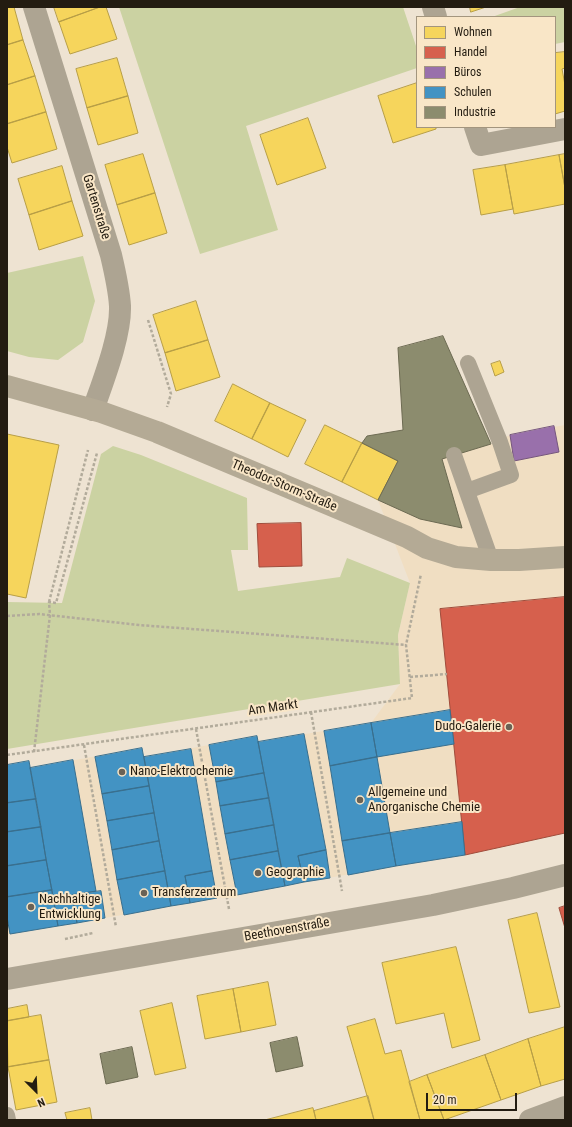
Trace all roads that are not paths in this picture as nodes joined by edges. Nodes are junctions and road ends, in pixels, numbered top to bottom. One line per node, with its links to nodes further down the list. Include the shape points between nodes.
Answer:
1 (34, 7): 6 (street, Gartenstraße, via 116,275 120,307 118,328)
2 (475, 128): 3 (street, via 481,145)
3 (565, 129)
4 (468, 363): 8 (lane, via 511,474)
5 (7, 386): 6 (street, Theodor-Storm-Straße)
6 (93, 410): 10 (street, Theodor-Storm-Straße, via 157,432 407,537 427,548 456,557)
7 (454, 455): 8 (lane)
8 (467, 491): 10 (lane)
9 (565, 557): 10 (street, Theodor-Storm-Straße)
10 (491, 560)
11 (565, 875): 12 (street, Beethovenstraße, via 433,905)
12 (7, 979)
13 (565, 1107): 16 (street)
14 (7, 1115): 15 (lane)
15 (8, 1120)
16 (530, 1120)

